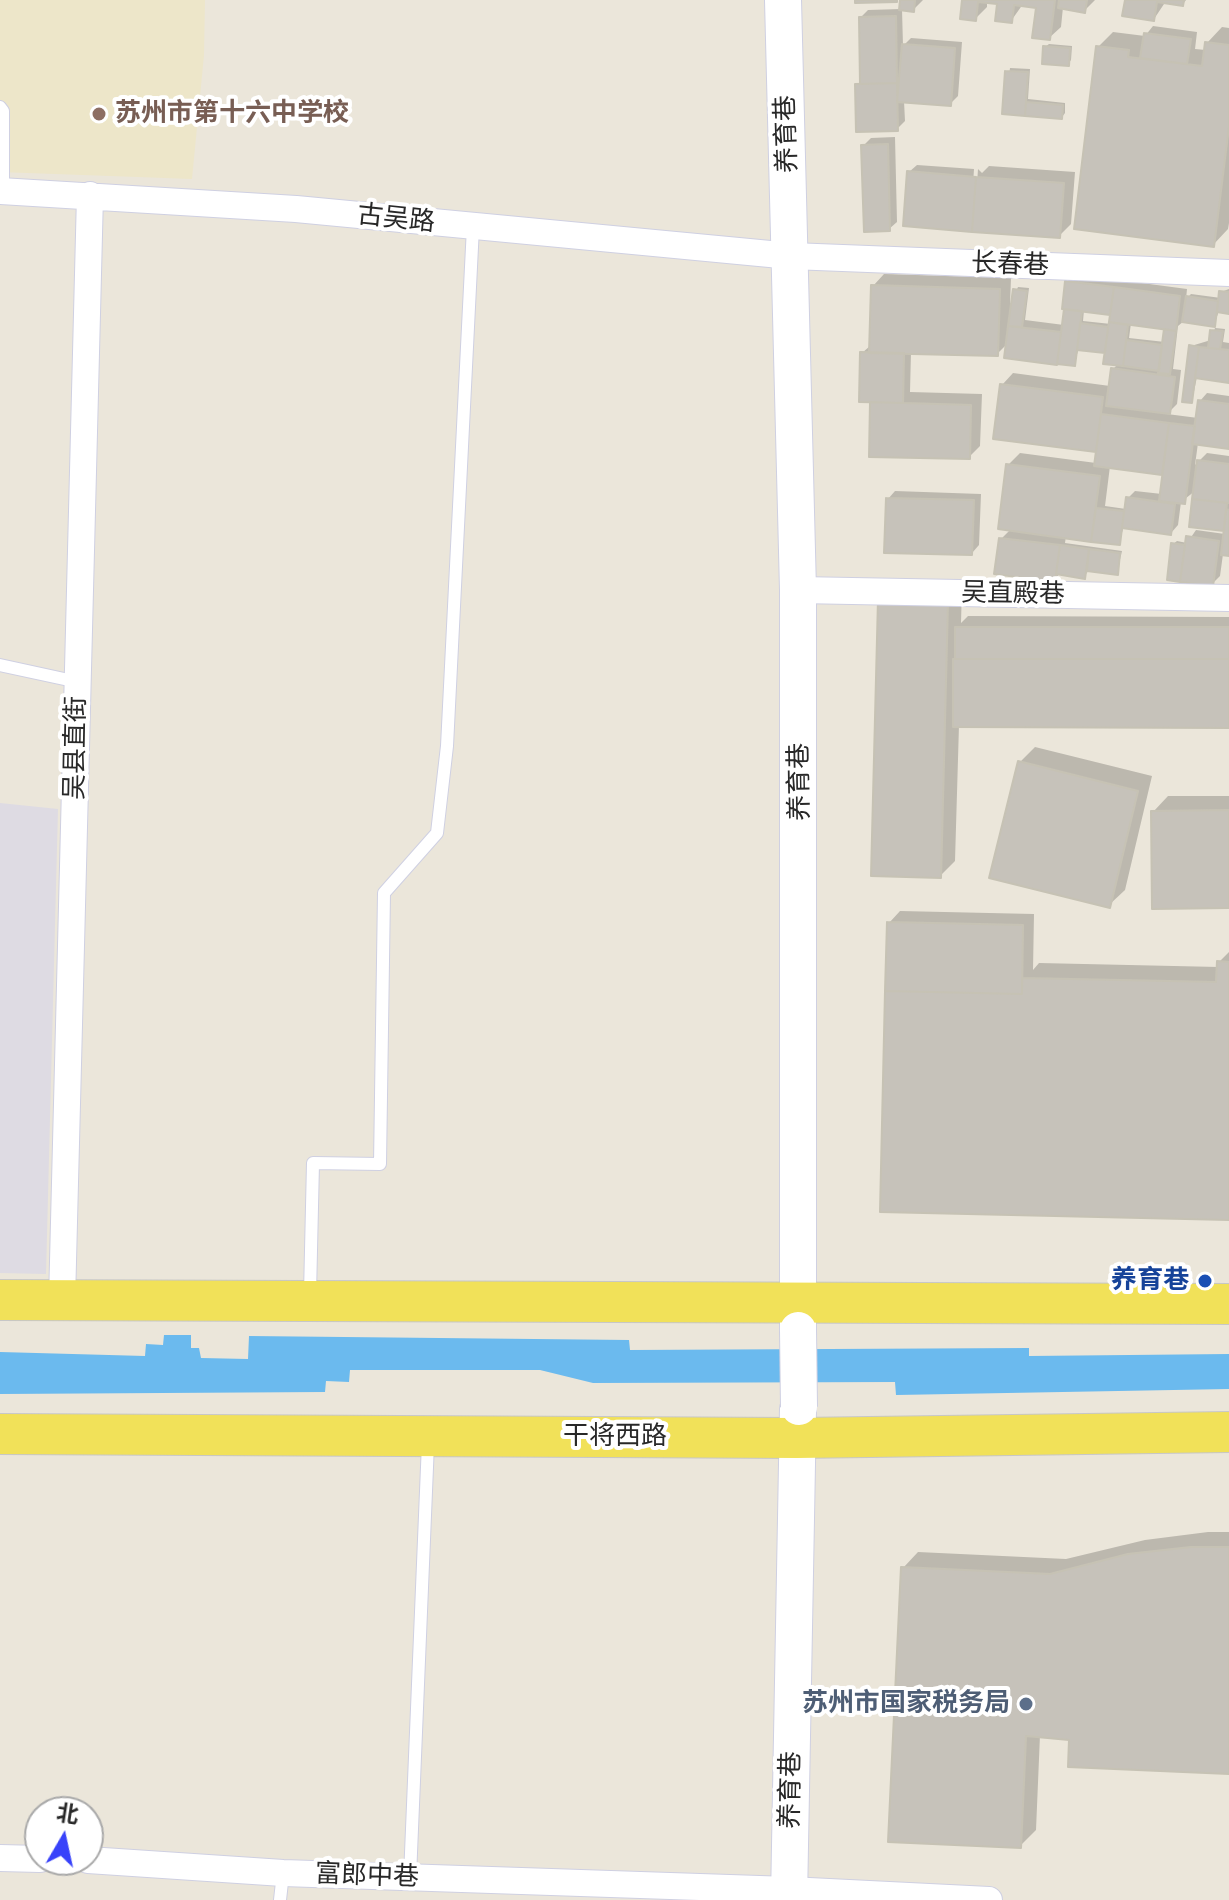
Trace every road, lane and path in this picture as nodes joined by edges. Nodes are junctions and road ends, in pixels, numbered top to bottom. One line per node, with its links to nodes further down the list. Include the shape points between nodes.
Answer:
1 (783, 0): 6 (main road, 养育巷)
2 (0, 107): 3 (lane)
3 (2, 191): 4 (street, 古吴路)
4 (90, 195): 5 (street, 古吴路); 11 (street, 吴县直街)
5 (473, 227): 6 (street, 古吴路); 14 (lane, via 448,731 437,833 384,893 380,1164 313,1163)
6 (791, 256): 7 (street, 长春巷); 8 (main road, 养育巷)
7 (1229, 273)
8 (798, 590): 9 (street, 吴直殿巷); 16 (main road, 养育巷)
9 (1229, 598)
10 (0, 665): 11 (lane)
11 (78, 682): 13 (street, 吴县直街)
12 (0, 1300): 13 (main road)
13 (62, 1301): 14 (main road)
14 (310, 1303): 16 (main road)
15 (1229, 1304): 16 (main road)
16 (800, 1317): 17 (main road, 养育巷, bridge)
17 (798, 1423): 18 (main road, 干将西路); 20 (main road, 干将西路); 26 (main road, 养育巷)
18 (1229, 1432)
19 (0, 1434): 20 (main road, 干将西路)
20 (428, 1436): 25 (lane)
21 (0, 1858): 22 (street)
22 (24, 1859)
23 (104, 1861): 24 (street, 富郎中巷)
24 (283, 1873): 25 (street, 富郎中巷); 27 (lane)
25 (410, 1877): 26 (street, 富郎中巷)
26 (789, 1895): 28 (street, 富郎中巷)
27 (280, 1900)
28 (989, 1900)

